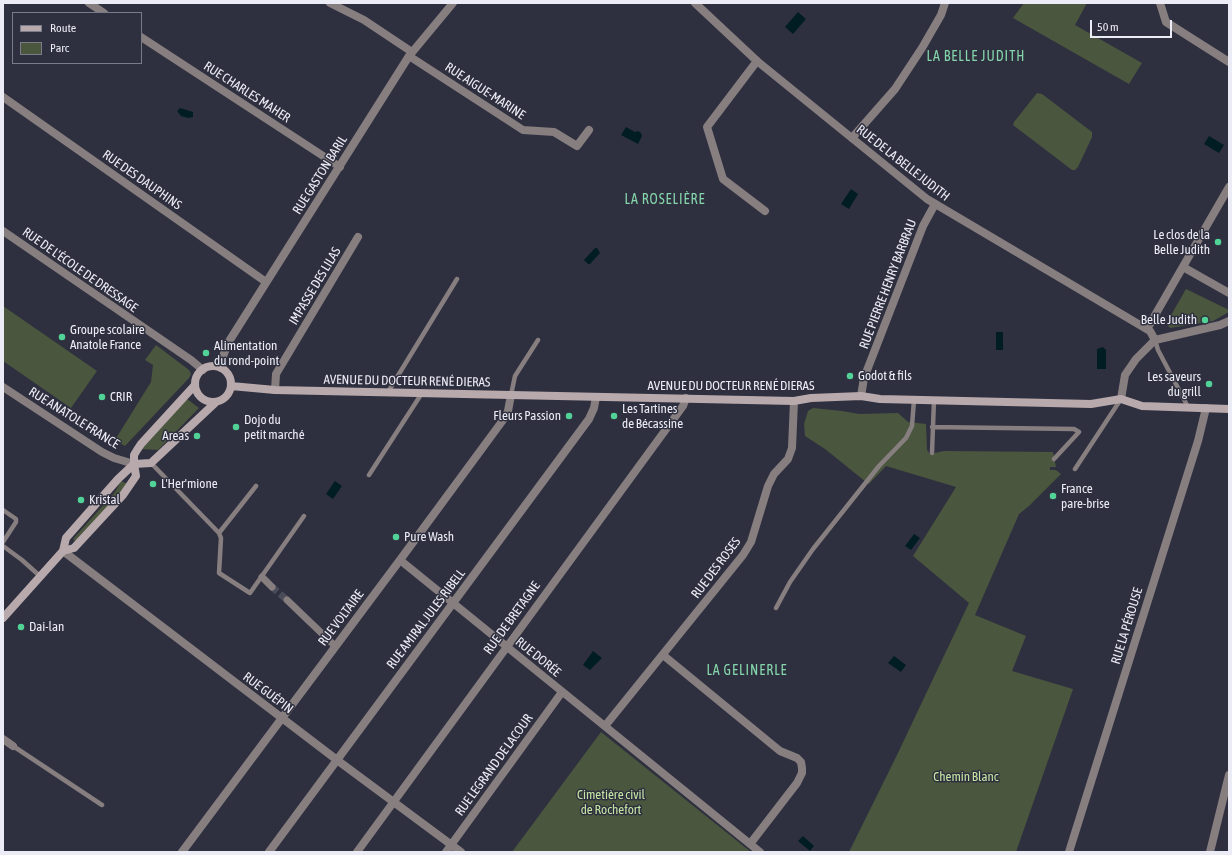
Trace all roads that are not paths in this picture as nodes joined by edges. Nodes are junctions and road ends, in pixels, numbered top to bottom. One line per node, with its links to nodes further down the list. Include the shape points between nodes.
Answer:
1 (89, 3): 7 (street)
2 (330, 3): 9 (street, via 364,20)
3 (453, 3): 9 (street, RUE GASTON BARIL)
4 (695, 3): 10 (street, RUE DE LA BELLE JUDITH)
5 (945, 3): 14 (street, via 922,48 895,89)
6 (1160, 3): 11 (street, via 1166,22)
7 (102, 12)
8 (142, 38): 15 (street, RUE CHARLES MAHER)
9 (410, 54): 13 (street, RUE AIGUE-MARINE, via 523,130 554,132 577,146); 15 (street, RUE GASTON BARIL)
10 (757, 61): 14 (street, RUE DE LA BELLE JUDITH); 18 (street, via 707,127 723,179)
11 (1229, 62)
12 (3, 97): 23 (street, RUE DES DAUPHINS)
13 (589, 130)
14 (852, 138): 17 (street, RUE DE LA BELLE JUDITH)
15 (340, 166): 23 (street, RUE GASTON BARIL)
16 (1229, 187): 21 (street)
17 (935, 204): 26 (street, RUE DE LA BELLE JUDITH); 38 (street, RUE PIERRE HENRY BARBRAU, via 923,226 864,378)
18 (765, 210)
19 (3, 231): 30 (street, RUE DE L'ÉCOLE DE DRESSAGE)
20 (358, 237): 34 (street, IMPASSE DES LILAS, via 276,374)
21 (1183, 267): 24 (street); 26 (street)
22 (457, 279): 35 (lane)
23 (266, 282): 29 (street, RUE GASTON BARIL, via 228,343)
24 (1229, 293)
25 (1229, 321): 28 (street)
26 (1147, 329): 28 (street, RUE DE LA BELLE JUDITH)
27 (538, 340): 37 (lane, via 515,376)
28 (1154, 340): 41 (street, via 1125,375); 46 (lane)
29 (221, 368): 30 (main road, via 215,366); 32 (main road, via 228,374)
30 (203, 370): 31 (main road, via 198,374)
31 (195, 385): 45 (main road, via 203,398); 53 (main road, via 141,444 134,455)
32 (231, 386): 34 (main road, AVENUE DU DOCTEUR RENÉ DIERAS); 45 (main road, via 227,395)
33 (3, 387): 53 (street, RUE ANATOLE FRANCE, via 102,452)
34 (275, 390): 35 (main road, AVENUE DU DOCTEUR RENÉ DIERAS)
35 (388, 392): 36 (main road, AVENUE DU DOCTEUR RENÉ DIERAS)
36 (422, 393): 37 (main road, AVENUE DU DOCTEUR RENÉ DIERAS); 55 (lane)
37 (511, 395): 39 (main road, AVENUE DU DOCTEUR RENÉ DIERAS); 63 (street, RUE VOLTAIRE, via 506,416)
38 (861, 396): 42 (main road, AVENUE DU DOCTEUR RENÉ DIERAS); 44 (main road, AVENUE DU DOCTEUR RENÉ DIERAS)
39 (596, 397): 40 (main road, AVENUE DU DOCTEUR RENÉ DIERAS); 68 (street, RUE AMIRAL JULES RIBELL, via 589,419)
40 (686, 398): 44 (main road, AVENUE DU DOCTEUR RENÉ DIERAS); 72 (street, RUE DE BRETAGNE)
41 (1122, 399): 43 (main road, AVENUE DU DOCTEUR RENÉ DIERAS, via 1091,404); 46 (main road, AVENUE DU DOCTEUR RENÉ DIERAS, via 1142,406); 54 (lane)
42 (914, 400): 43 (main road, AVENUE DU DOCTEUR RENÉ DIERAS); 69 (lane, via 912,426 906,438 879,466 813,550 790,582)
43 (934, 400): 49 (lane)
44 (794, 401): 73 (street, RUE DES ROSES, via 792,448 788,460 774,474 768,486 751,542)
45 (216, 402): 52 (main road)
46 (1188, 407): 47 (main road, AVENUE DU DOCTEUR RENÉ DIERAS)
47 (1206, 408): 48 (main road, AVENUE DU DOCTEUR RENÉ DIERAS); 91 (street, RUE LA PÉROUSE)
48 (1229, 409)
49 (932, 427): 50 (lane); 51 (lane, via 1074,429 1078,432)
50 (932, 453)
51 (1054, 460)
52 (151, 463): 53 (main road); 59 (lane)
53 (134, 464): 62 (main road, via 66,538); 62 (main road, via 136,476 123,496 74,548)
54 (1075, 468)
55 (369, 475)
56 (256, 486): 59 (lane)
57 (3, 510): 60 (lane, via 16,519 16,522)
58 (304, 516): 65 (lane)
59 (220, 533): 65 (lane, via 219,574 250,594)
60 (3, 542)
61 (3, 546): 64 (lane)
62 (63, 551): 64 (main road); 75 (street, RUE GUÉPIN)
63 (400, 560): 68 (street, RUE DORÉE); 71 (street, RUE VOLTAIRE)
64 (40, 577): 70 (main road)
65 (262, 577): 66 (street)
66 (272, 586)
67 (287, 600): 71 (street)
68 (453, 603): 72 (street, RUE DORÉE); 79 (street, RUE AMIRAL JULES RIBELL)
69 (776, 608)
70 (3, 618)
71 (335, 646): 75 (street, RUE VOLTAIRE)
72 (506, 646): 74 (street, RUE DORÉE); 81 (street, RUE DE BRETAGNE)
73 (663, 655): 76 (street, RUE DES ROSES); 84 (street, via 780,751 801,762 802,773 797,783)
74 (562, 692): 76 (street, RUE DORÉE); 83 (street, RUE LEGRAND DE LACOUR)
75 (281, 718): 79 (street, RUE GUÉPIN); 85 (street, RUE VOLTAIRE)
76 (605, 726): 84 (street, RUE DORÉE)
77 (3, 739): 78 (street)
78 (13, 746): 82 (lane)
79 (337, 760): 81 (street, RUE GUÉPIN); 86 (street, RUE AMIRAL JULES RIBELL)
80 (1229, 775): 92 (street)
81 (393, 802): 83 (street, RUE GUÉPIN); 87 (street, RUE DE BRETAGNE)
82 (102, 806)
83 (451, 844): 88 (street, RUE LEGRAND DE LACOUR); 89 (street, RUE GUÉPIN)
84 (750, 844): 90 (street, RUE DORÉE)
85 (182, 852)
86 (269, 852)
87 (357, 852)
88 (446, 852)
89 (461, 852)
90 (760, 852)
91 (1069, 852)
92 (1210, 852)

